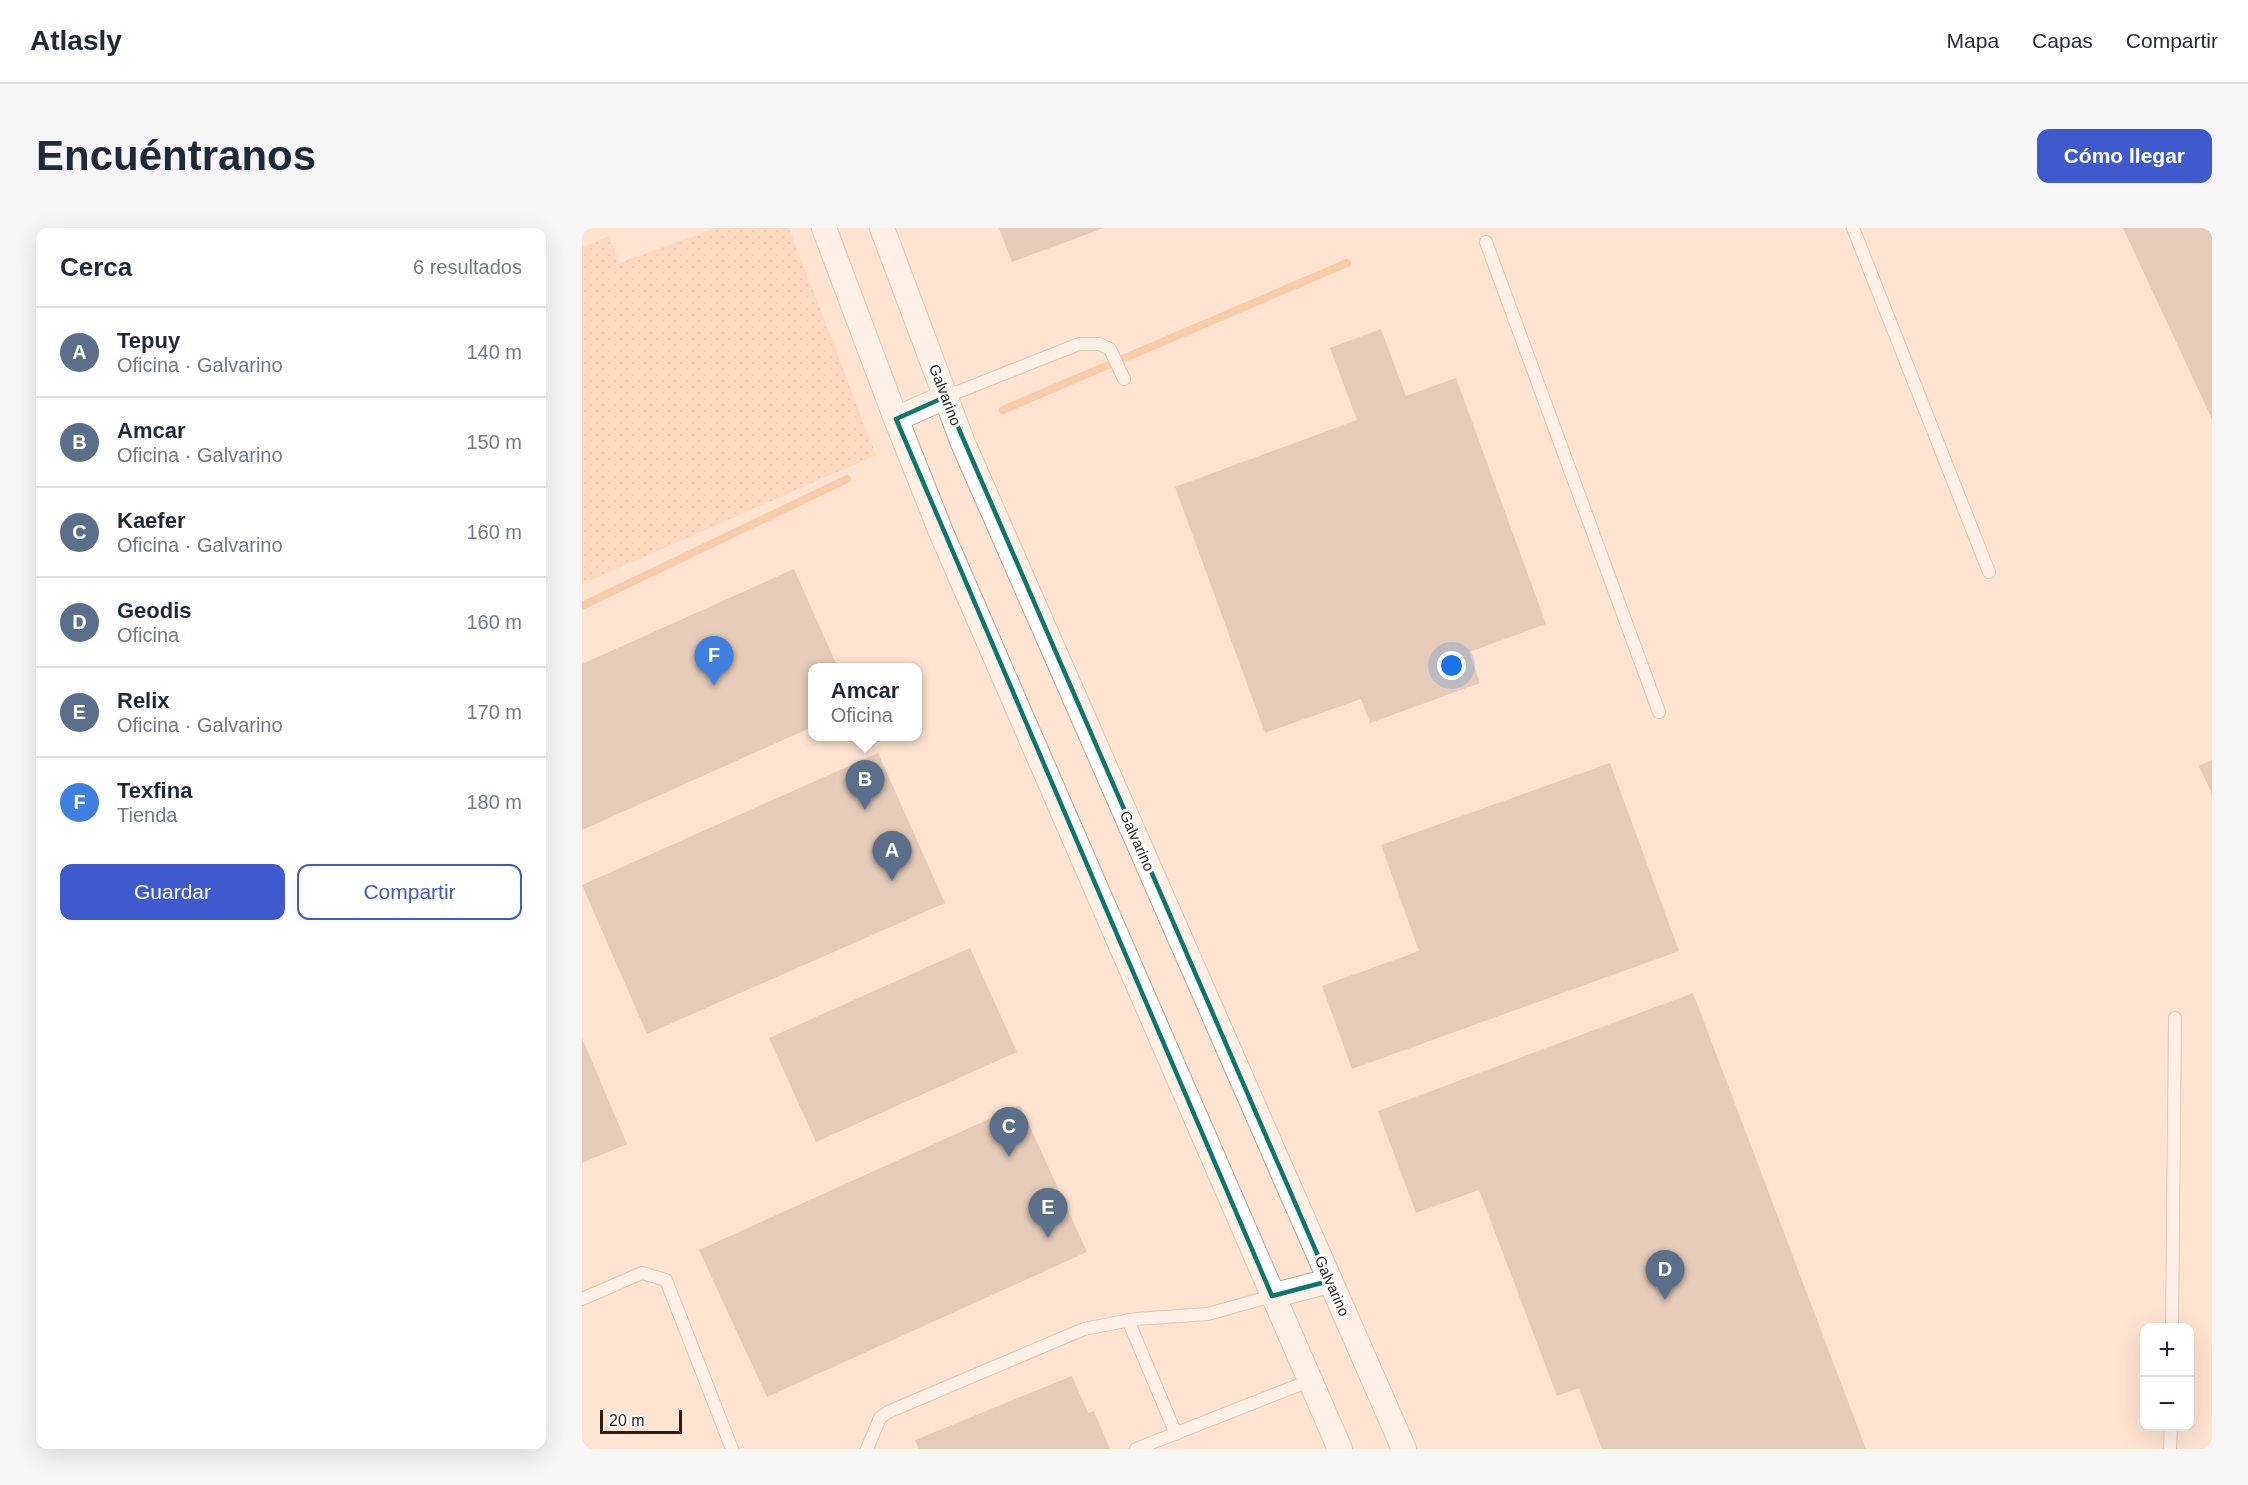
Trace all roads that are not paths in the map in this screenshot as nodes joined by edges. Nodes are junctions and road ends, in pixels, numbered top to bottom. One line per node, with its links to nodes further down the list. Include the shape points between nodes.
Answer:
1 (824, 228): 7 (street)
2 (882, 228): 6 (street, Galvarino)
3 (1853, 228): 8 (lane)
4 (1486, 242): 9 (lane)
5 (1124, 379): 6 (lane, via 1110,349 1099,344 1079,344)
6 (945, 397): 7 (street); 11 (street, Galvarino)
7 (896, 419): 12 (street)
8 (1989, 572)
9 (1659, 712)
10 (2175, 1018): 15 (lane)
11 (1329, 1281): 12 (street); 23 (street, Galvarino)
12 (1272, 1296): 14 (lane, via 1208,1314); 16 (street)
13 (582, 1299): 19 (lane, via 642,1273 666,1280)
14 (1128, 1320): 18 (lane); 20 (lane, via 1084,1329 888,1412 880,1418)
15 (2172, 1323)
16 (1310, 1381): 18 (lane); 22 (street)
17 (2170, 1431): 24 (lane)
18 (1176, 1434): 21 (lane)
19 (732, 1449)
20 (867, 1449)
21 (1136, 1449)
22 (1340, 1449)
23 (1404, 1449)
24 (2170, 1449)

